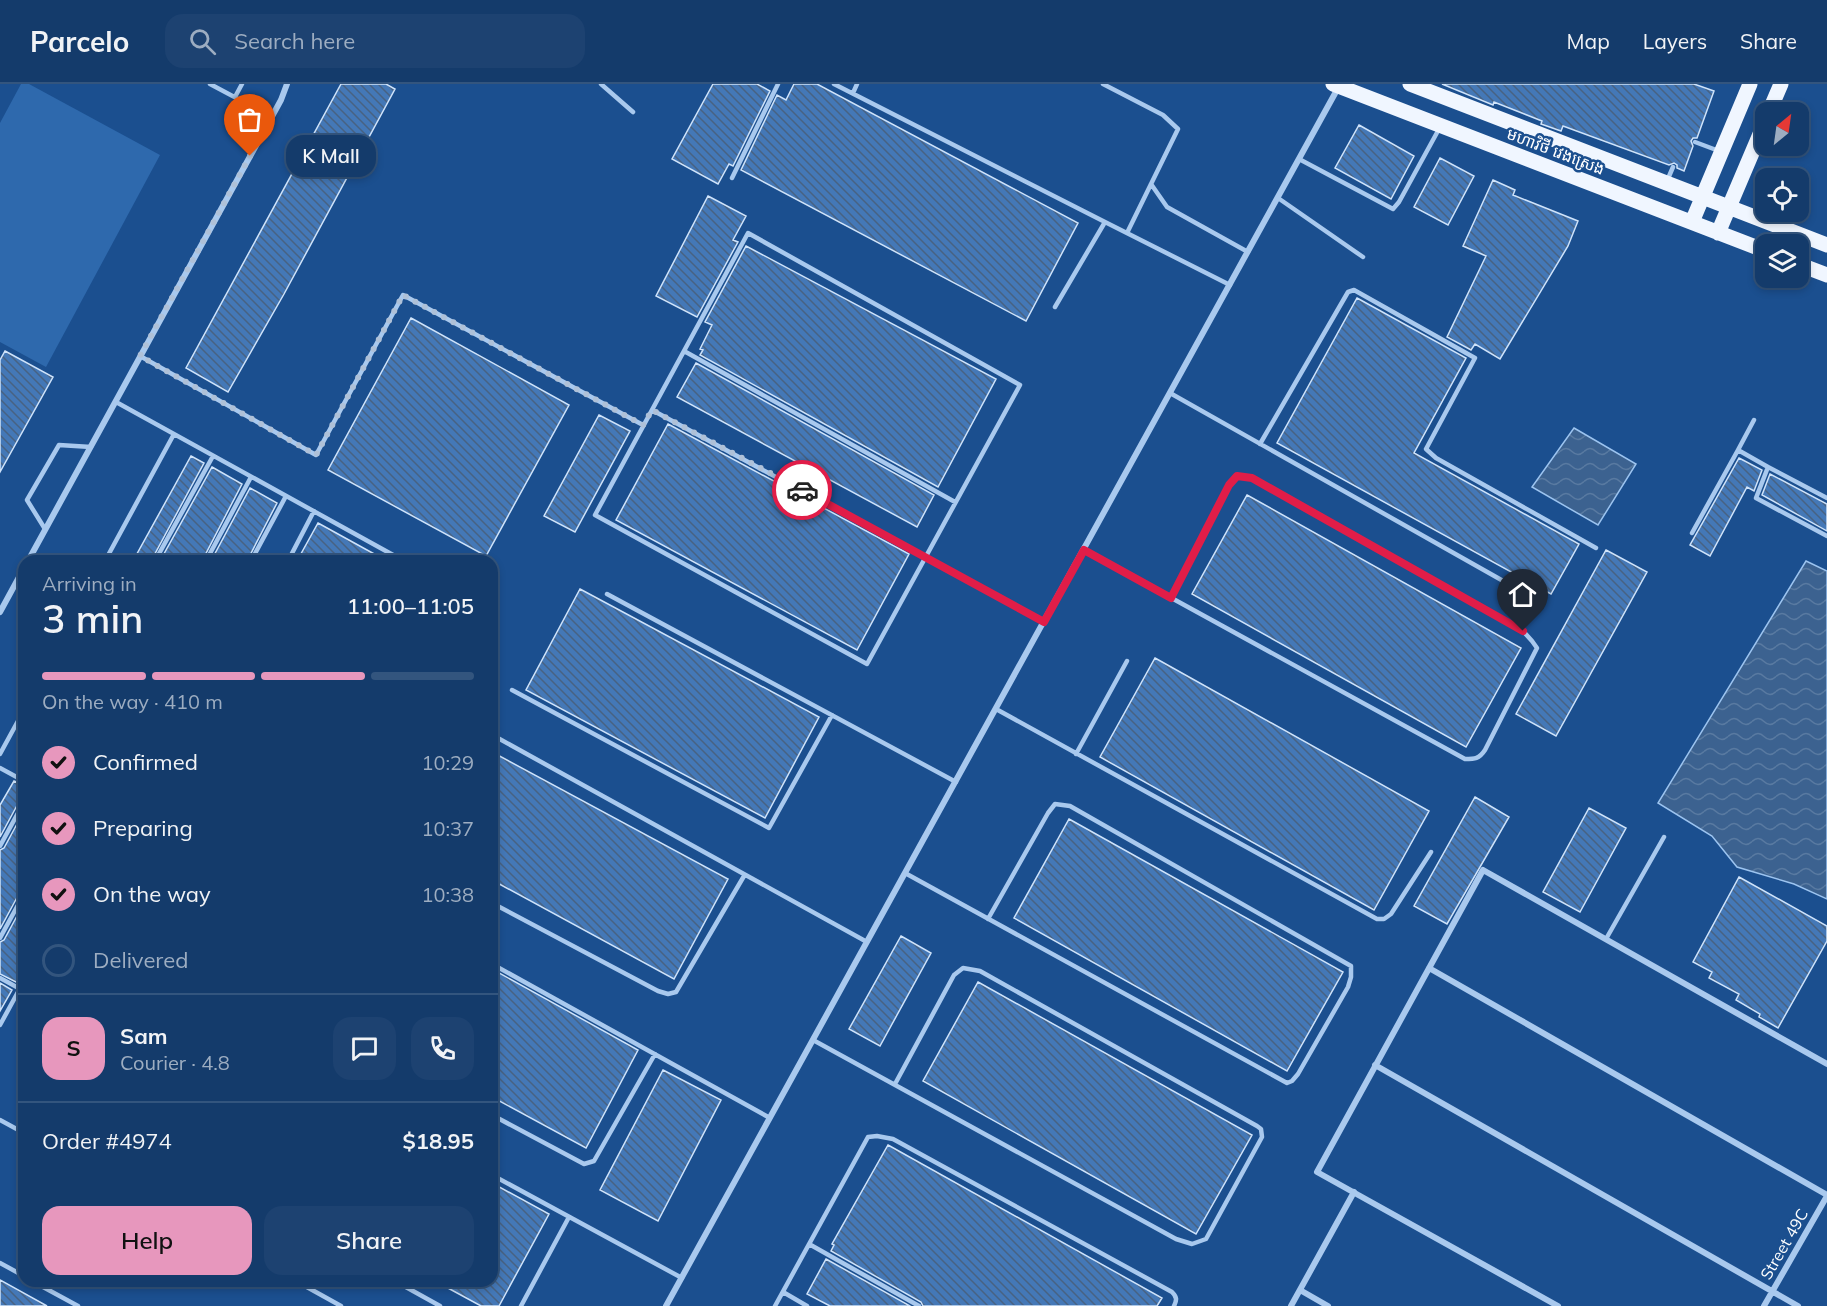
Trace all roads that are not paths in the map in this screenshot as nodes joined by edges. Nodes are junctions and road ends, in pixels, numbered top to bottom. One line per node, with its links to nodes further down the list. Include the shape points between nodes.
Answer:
1 (210, 84): 14 (lane)
2 (242, 84): 14 (lane)
3 (287, 84): 17 (street)
4 (601, 84): 16 (lane)
5 (778, 84): 24 (lane)
6 (834, 84): 13 (lane)
7 (857, 84): 13 (lane)
8 (1103, 84): 26 (lane, via 1163,115 1178,129)
9 (1410, 84): 25 (main road, មហាវិថី វេងស្រេង)
10 (1750, 84): 21 (main road)
11 (1781, 84): 15 (main road)
12 (1337, 85): 18 (main road, មហាវិថី វេងស្រេង); 22 (street)
13 (853, 93): 30 (lane)
14 (235, 97): 17 (lane)
15 (1773, 102)
16 (633, 112)
17 (272, 117): 43 (street)
18 (1441, 126): 22 (lane, via 1393,209); 31 (main road, មហាវិថី វេងស្រេង)
19 (1695, 142): 21 (lane)
20 (1755, 145): 29 (main road)
21 (1721, 152): 27 (main road)
22 (1299, 159): 28 (street)
23 (1673, 167): 25 (lane)
24 (732, 178)
25 (1667, 183): 27 (main road, មហាវិថី វេងស្រេង)
26 (1151, 184): 32 (lane); 36 (lane, via 1167,207)
27 (1702, 197): 29 (main road, មហាវិថី វេងស្រេង); 31 (main road)
28 (1278, 198): 36 (street); 37 (lane)
29 (1728, 207): 33 (main road); 34 (main road, មហាវិថី វេងស្រេង)
30 (1105, 222): 32 (lane); 41 (lane)
31 (1692, 222): 33 (main road, មហាវិថី វេងស្រេង)
32 (1127, 233): 40 (lane)
33 (1718, 233): 35 (main road, មហាវិថី វេងស្រេង)
34 (1827, 245)
35 (1755, 247)
36 (1248, 252): 40 (street)
37 (1363, 257)
38 (1809, 268): 39 (main road)
39 (1827, 275)
40 (1230, 285): 44 (street)
41 (1055, 307)
42 (684, 351): 46 (lane); 58 (lane); 58 (lane, via 748,233 1020,385)
43 (140, 356): 45 (street); 48 (lane, via 316,455 403,295)
44 (1170, 393): 50 (lane); 64 (street)
45 (116, 402): 49 (lane); 51 (street)
46 (652, 410): 48 (lane); 72 (lane)
47 (1754, 420): 52 (lane)
48 (643, 425): 72 (lane, via 595,515 867,664)
49 (174, 434): 53 (lane); 66 (lane)
50 (1260, 444): 63 (lane, via 1348,292 1354,290 1475,358 1426,449); 76 (lane)
51 (91, 447): 60 (street); 60 (lane, via 59,445 27,500)
52 (1738, 450): 54 (lane); 61 (lane)
53 (213, 456): 55 (lane); 67 (lane)
54 (1768, 467): 57 (lane); 62 (lane, via 1756,498)
55 (251, 477): 56 (lane); 68 (lane)
56 (286, 496): 59 (lane); 69 (lane)
57 (1827, 498)
58 (955, 502): 72 (lane)
59 (314, 511): 70 (lane); 71 (lane)
60 (45, 529): 65 (street)
61 (1692, 533)
62 (1827, 536)
63 (1596, 548)
64 (1084, 550): 75 (lane); 78 (street)
65 (31, 555)
66 (108, 555)
67 (158, 555)
68 (209, 555)
69 (254, 555)
70 (291, 555)
71 (393, 555)
72 (925, 557): 78 (lane)
73 (18, 579): 77 (street)
74 (607, 594): 82 (lane)
75 (1171, 598): 75 (lane, via 1465,759 1475,759 1485,750 1537,648 1523,631 1252,478 1237,476 1229,485)
76 (1537, 600)
77 (0, 612)
78 (1044, 622): 81 (street)
79 (1127, 661): 86 (lane)
80 (512, 690): 82 (lane, via 770,828)
81 (996, 709): 86 (lane); 89 (street)
82 (832, 715): 89 (lane)
83 (18, 721): 85 (lane)
84 (498, 738): 95 (lane)
85 (0, 754)
86 (1076, 754): 93 (lane, via 1377,919 1391,914)
87 (0, 768): 88 (lane)
88 (18, 778)
89 (956, 782): 94 (street)
90 (18, 813): 92 (lane)
91 (1664, 837): 100 (lane)
92 (0, 846)
93 (1431, 852)
94 (905, 873): 98 (lane); 101 (street)
95 (744, 876): 97 (lane, via 676,992 668,994); 101 (lane)
96 (18, 905): 99 (lane)
97 (498, 906)
98 (988, 919): 98 (lane, via 1287,1083 1298,1074 1351,977 1351,966 1070,806 1055,804 1048,813)
99 (0, 938)
100 (1606, 939): 103 (street, via 1483,870); 110 (street)
101 (867, 942): 108 (street)
102 (498, 967): 109 (lane)
103 (1429, 968): 111 (street); 119 (street)
104 (0, 978): 105 (lane)
105 (18, 988)
106 (18, 996): 107 (lane)
107 (0, 1025)
108 (813, 1040): 112 (lane); 114 (street)
109 (655, 1054): 113 (lane, via 594,1161 584,1164); 114 (lane)
110 (1827, 1064)
111 (1375, 1065): 118 (street, via 1317,1172); 129 (street)
112 (895, 1084): 112 (lane, via 1176,1239 1192,1244 1206,1239 1262,1137 1257,1126 980,971 963,968 954,975)
113 (498, 1118)
114 (770, 1118): 124 (street)
115 (0, 1120): 116 (lane)
116 (18, 1130)
117 (498, 1178): 120 (lane)
118 (1354, 1192): 128 (street); 142 (street)
119 (1827, 1195): 129 (street, Street 49C)
120 (569, 1217): 124 (lane); 134 (lane)
121 (809, 1244): 130 (lane); 138 (lane); 139 (lane, via 868,1137 877,1136 893,1139 1172,1292 1177,1299)
122 (0, 1263): 123 (lane)
123 (18, 1273)
124 (682, 1278): 135 (street)
125 (43, 1287): 131 (lane)
126 (307, 1287): 132 (lane)
127 (406, 1287): 133 (lane)
128 (1300, 1290): 140 (street); 141 (street)
129 (1772, 1291): 143 (street, Street 49C); 144 (street)
130 (783, 1292): 136 (lane); 137 (lane)
131 (78, 1306)
132 (341, 1306)
133 (440, 1306)
134 (521, 1306)
135 (666, 1306)
136 (775, 1306)
137 (807, 1306)
138 (919, 1306)
139 (1174, 1306)
140 (1291, 1306)
141 (1328, 1306)
142 (1558, 1306)
143 (1764, 1306)
144 (1798, 1306)

